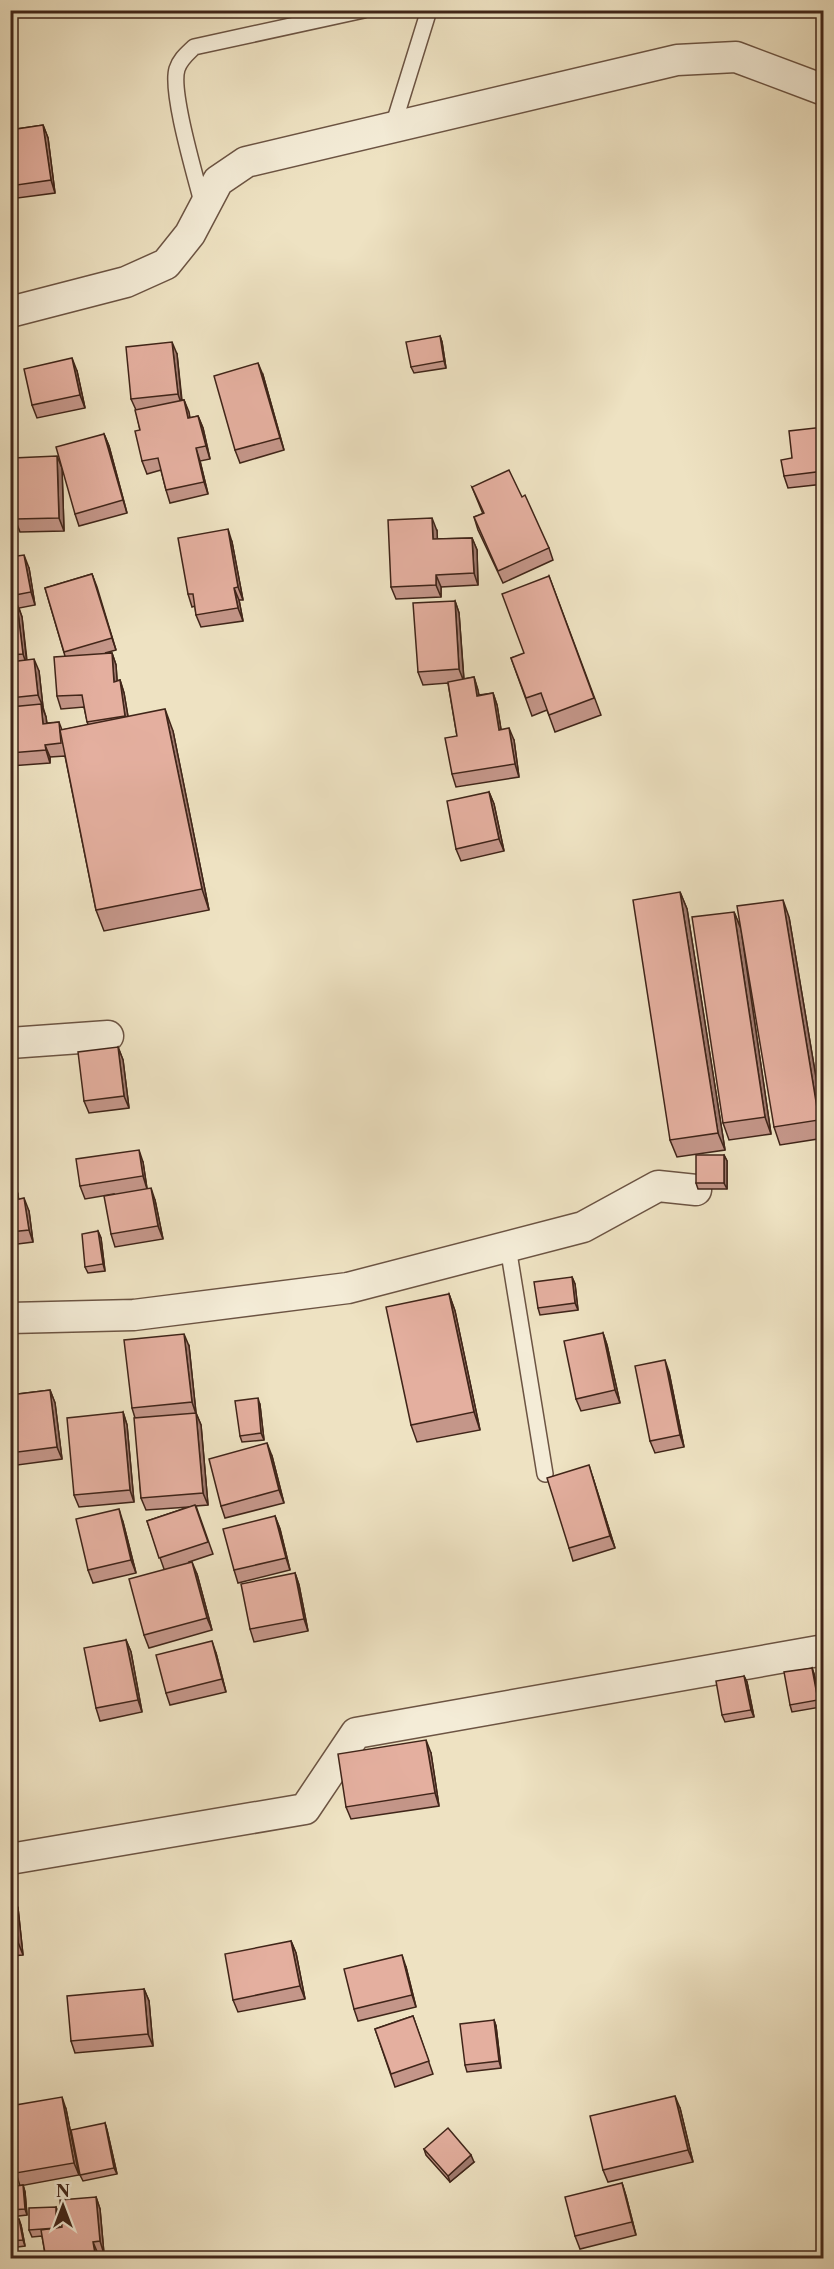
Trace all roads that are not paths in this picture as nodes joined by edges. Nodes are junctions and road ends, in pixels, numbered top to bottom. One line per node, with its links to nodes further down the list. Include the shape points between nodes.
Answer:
1 (364, 10): 5 (lane, via 194,46 181,60 176,70 178,97)
2 (429, 10): 4 (lane)
3 (824, 90): 4 (street, via 736,57 677,60)
4 (393, 126): 5 (street, via 246,162 218,181)
5 (203, 209): 6 (street, via 190,234 166,264 126,282)
6 (10, 312)
7 (108, 1036): 8 (street)
8 (10, 1043)
9 (696, 1190): 10 (street, via 658,1186 583,1227)
10 (508, 1247): 11 (street, via 348,1288 135,1315); 12 (lane)
11 (10, 1318)
12 (544, 1474)
13 (824, 1650): 14 (street, via 356,1732 305,1809)
14 (10, 1859)

